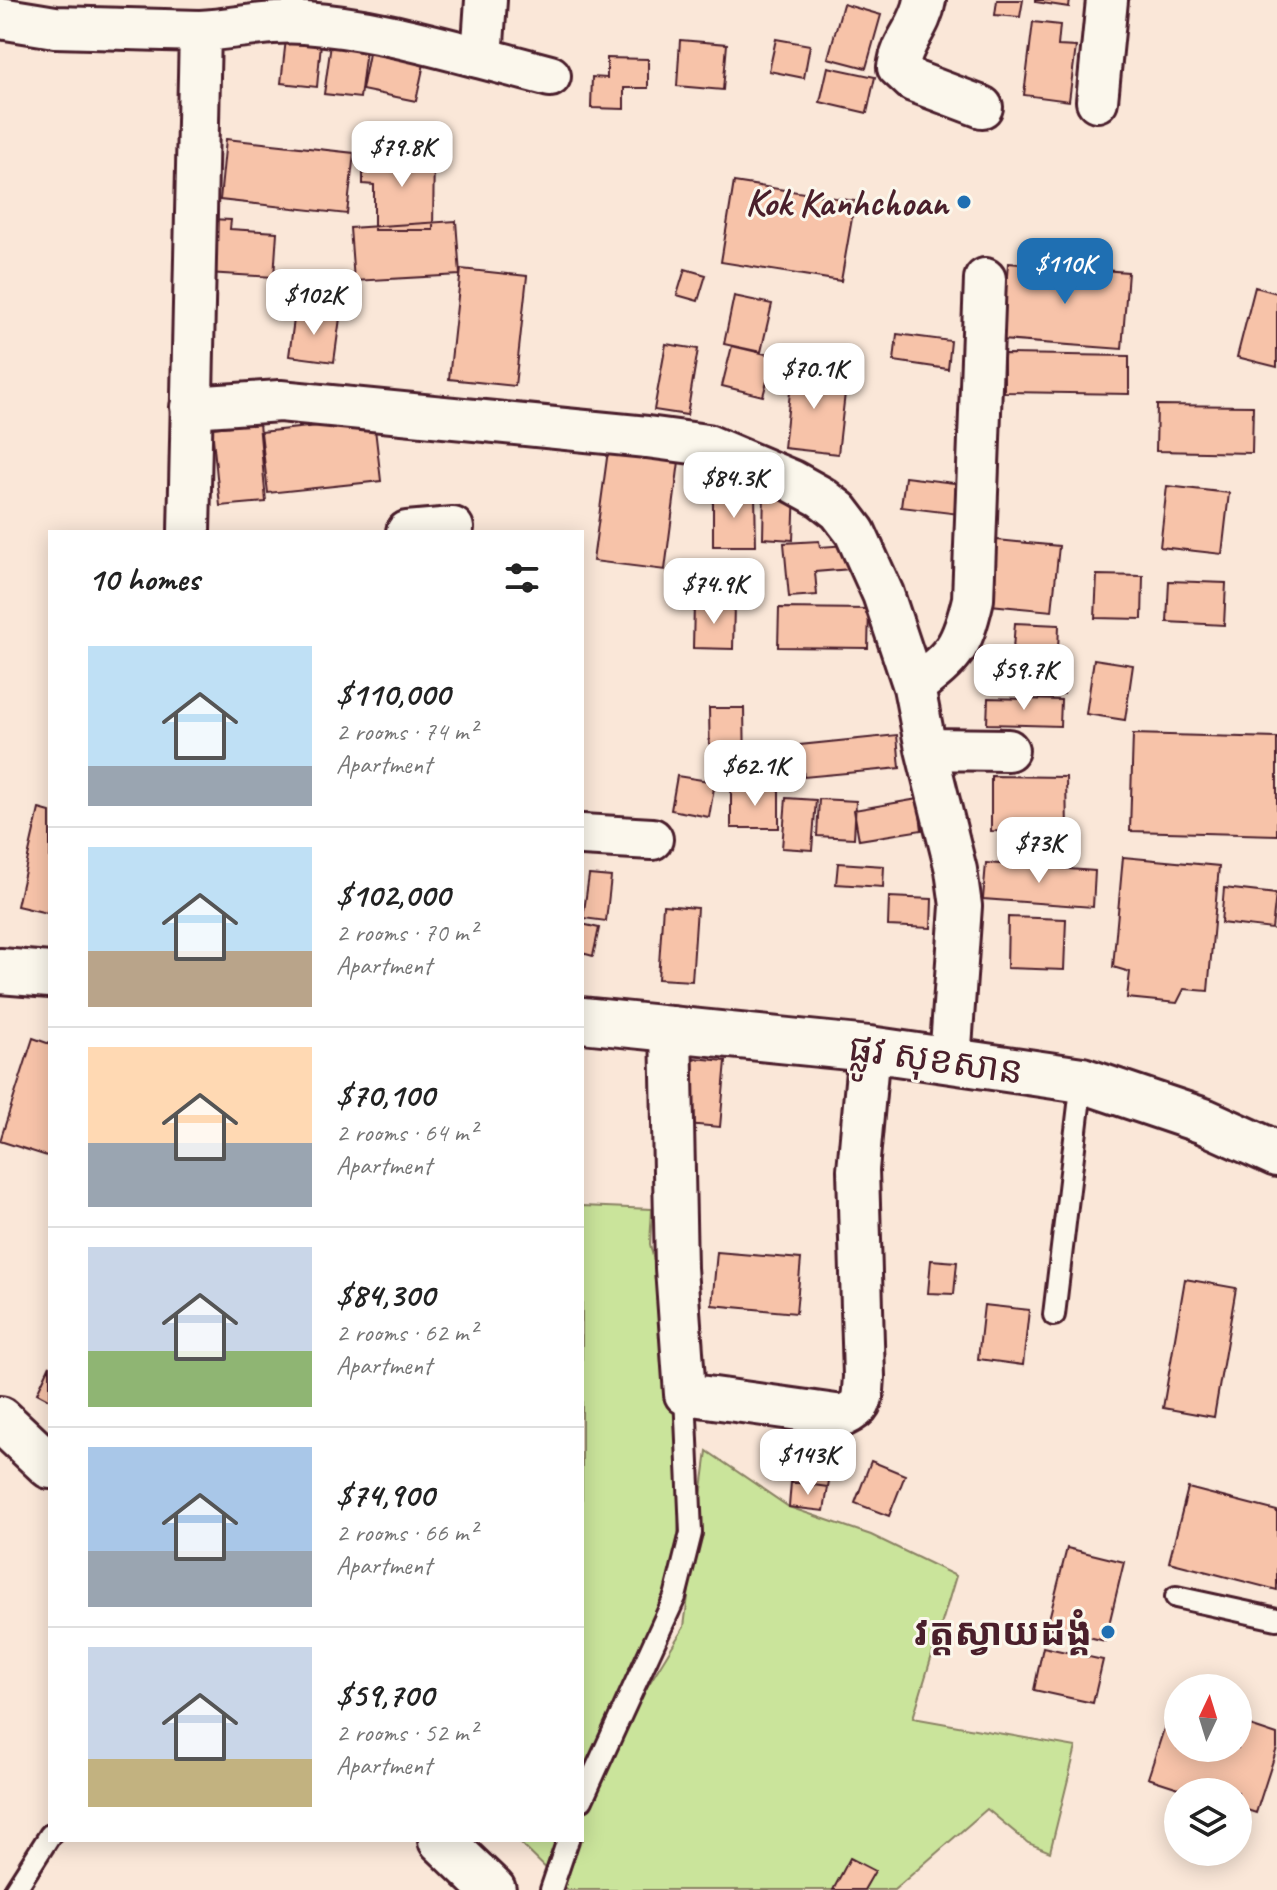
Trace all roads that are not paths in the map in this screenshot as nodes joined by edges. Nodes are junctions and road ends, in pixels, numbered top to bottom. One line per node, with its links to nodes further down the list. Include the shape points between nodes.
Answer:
1 (486, 0): 7 (street)
2 (925, 0): 10 (street, via 898,67 913,81)
3 (1107, 0): 9 (street)
4 (265, 11): 6 (street, via 229,30); 7 (street)
5 (0, 18): 6 (street, via 55,27)
6 (200, 31): 12 (street)
7 (482, 58): 8 (street)
8 (550, 76)
9 (1097, 101)
10 (982, 107)
11 (985, 279): 16 (street, via 973,599 951,657)
12 (191, 407): 14 (street); 16 (street, via 295,402 707,445 821,497 839,511 855,532 883,594)
13 (453, 528): 15 (street)
14 (189, 530)
15 (430, 530)
16 (914, 687): 17 (street)
17 (926, 749): 18 (street); 26 (street, via 961,906)
18 (1008, 750)
19 (584, 835): 20 (street)
20 (652, 839)
21 (0, 971): 22 (street)
22 (48, 975)
23 (584, 1020): 24 (street, ផ្លូវ សុខសាន)
24 (671, 1027): 25 (street, ផ្លូវ សុខសាន); 30 (street, via 676,1268)
25 (869, 1049): 26 (street, ផ្លូវ សុខសាន); 30 (street, via 858,1170 864,1308 861,1403 843,1416)
26 (950, 1061): 27 (street, ផ្លូវ សុខសាន)
27 (1082, 1080): 28 (street, ផ្លូវ សុខសាន, via 1204,1121); 29 (lane)
28 (1277, 1154)
29 (1054, 1315)
30 (685, 1394): 35 (lane, via 691,1533 675,1597)
31 (0, 1419): 32 (street)
32 (48, 1464)
33 (1176, 1597): 34 (lane)
34 (1277, 1619)
35 (584, 1796)
36 (48, 1838): 39 (lane)
37 (443, 1842): 40 (street)
38 (567, 1842): 41 (lane)
39 (15, 1890)
40 (493, 1890)
41 (551, 1890)

